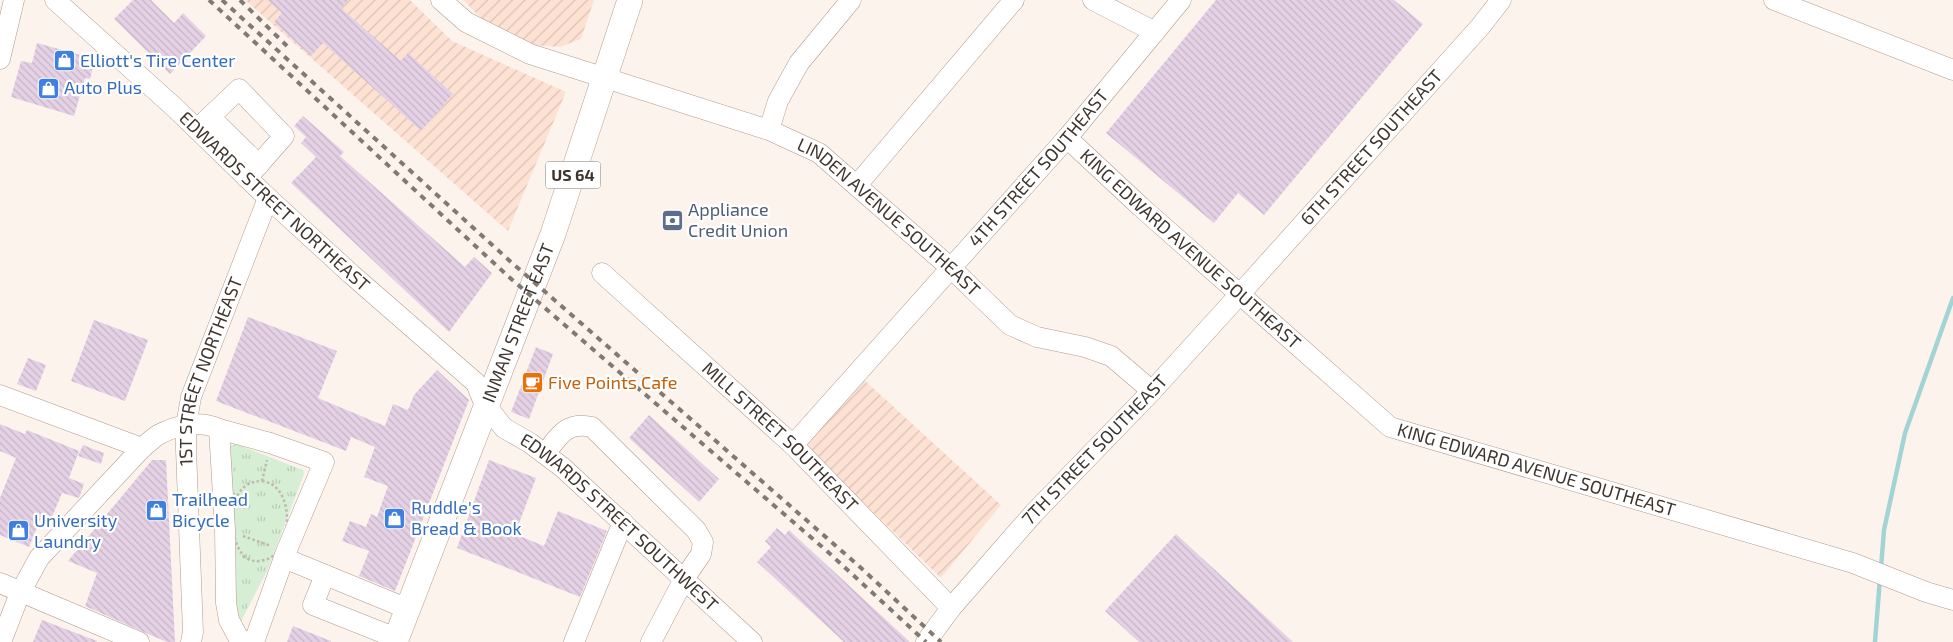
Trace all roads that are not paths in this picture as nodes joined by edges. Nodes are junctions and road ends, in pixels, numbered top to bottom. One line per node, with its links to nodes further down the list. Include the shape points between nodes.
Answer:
1 (14, 0): 11 (street)
2 (55, 0): 16 (street, EDWARDS STREET NORTHEAST)
3 (441, 0): 15 (street, LINDEN AVENUE SOUTHEAST, via 466,22 530,54)
4 (630, 0): 15 (main road, INMAN STREET EAST / US 64)
5 (851, 0): 17 (street, via 799,63 778,101)
6 (1014, 0): 20 (street)
7 (1093, 0): 12 (street)
8 (1181, 0): 12 (street, 4TH STREET SOUTHEAST)
9 (1501, 0): 24 (street, 6TH STREET SOUTHEAST)
10 (1774, 0): 14 (street)
11 (4, 23): 13 (street)
12 (1156, 32): 18 (street, 4TH STREET SOUTHEAST)
13 (0, 59)
14 (1953, 68)
15 (605, 78): 17 (street, LINDEN AVENUE SOUTHEAST); 27 (main road, INMAN STREET EAST / US 64, via 553,234)
16 (203, 123): 19 (street, EDWARDS STREET NORTHEAST); 19 (street, via 239,89 284,136)
17 (769, 130): 20 (street, LINDEN AVENUE SOUTHEAST, via 819,153)
18 (1067, 138): 22 (street, 4TH STREET SOUTHEAST); 24 (street, KING EDWARD AVENUE SOUTHEAST)
19 (253, 171): 21 (street, EDWARDS STREET NORTHEAST)
20 (857, 185): 22 (street, LINDEN AVENUE SOUTHEAST)
21 (268, 198): 27 (street, EDWARDS STREET NORTHEAST, via 476,383); 28 (street, 1ST STREET NORTHEAST, via 191,397)
22 (952, 268): 25 (street, LINDEN AVENUE SOUTHEAST, via 1010,324 1037,337 1111,356); 30 (street, 4TH STREET SOUTHEAST)
23 (602, 274): 30 (street, MILL STREET SOUTHEAST)
24 (1240, 294): 25 (street, 7TH STREET SOUTHEAST); 39 (street, KING EDWARD AVENUE SOUTHEAST, via 1390,427 1853,563)
25 (1152, 391): 40 (street, 7TH STREET SOUTHEAST, via 1034,513)
26 (0, 395): 31 (street)
27 (486, 406): 32 (street, EDWARDS STREET SOUTHWEST, via 504,428); 41 (main road, INMAN STREET EAST / US 64)
28 (186, 426): 29 (street, via 203,423); 31 (street, via 157,436); 45 (street, 1ST STREET NORTHEAST)
29 (220, 429): 34 (street, via 324,462); 46 (street, via 229,531 226,603 228,620)
30 (793, 445): 40 (street, MILL STREET SOUTHEAST)
31 (142, 448): 38 (street, via 39,558)
32 (545, 454): 33 (street, EDWARDS STREET SOUTHWEST); 36 (street, via 567,428 592,427 600,432 704,542 702,554)
33 (623, 522): 36 (street, EDWARDS STREET SOUTHWEST); 48 (street)
34 (283, 553): 35 (street); 47 (street)
35 (325, 575): 41 (street); 42 (street, via 313,605)
36 (684, 579): 49 (street); 50 (street, EDWARDS STREET SOUTHWEST)
37 (0, 583): 38 (street)
38 (20, 593): 43 (street); 44 (street)
39 (1953, 600)
40 (951, 608): 51 (street, 7TH STREET SOUTHEAST)
41 (408, 609): 42 (main road, INMAN STREET EAST / US 64)
42 (396, 640)
43 (1, 642)
44 (139, 642)
45 (191, 642)
46 (244, 642)
47 (254, 642)
48 (574, 642)
49 (650, 642)
50 (752, 642)
51 (926, 642)

